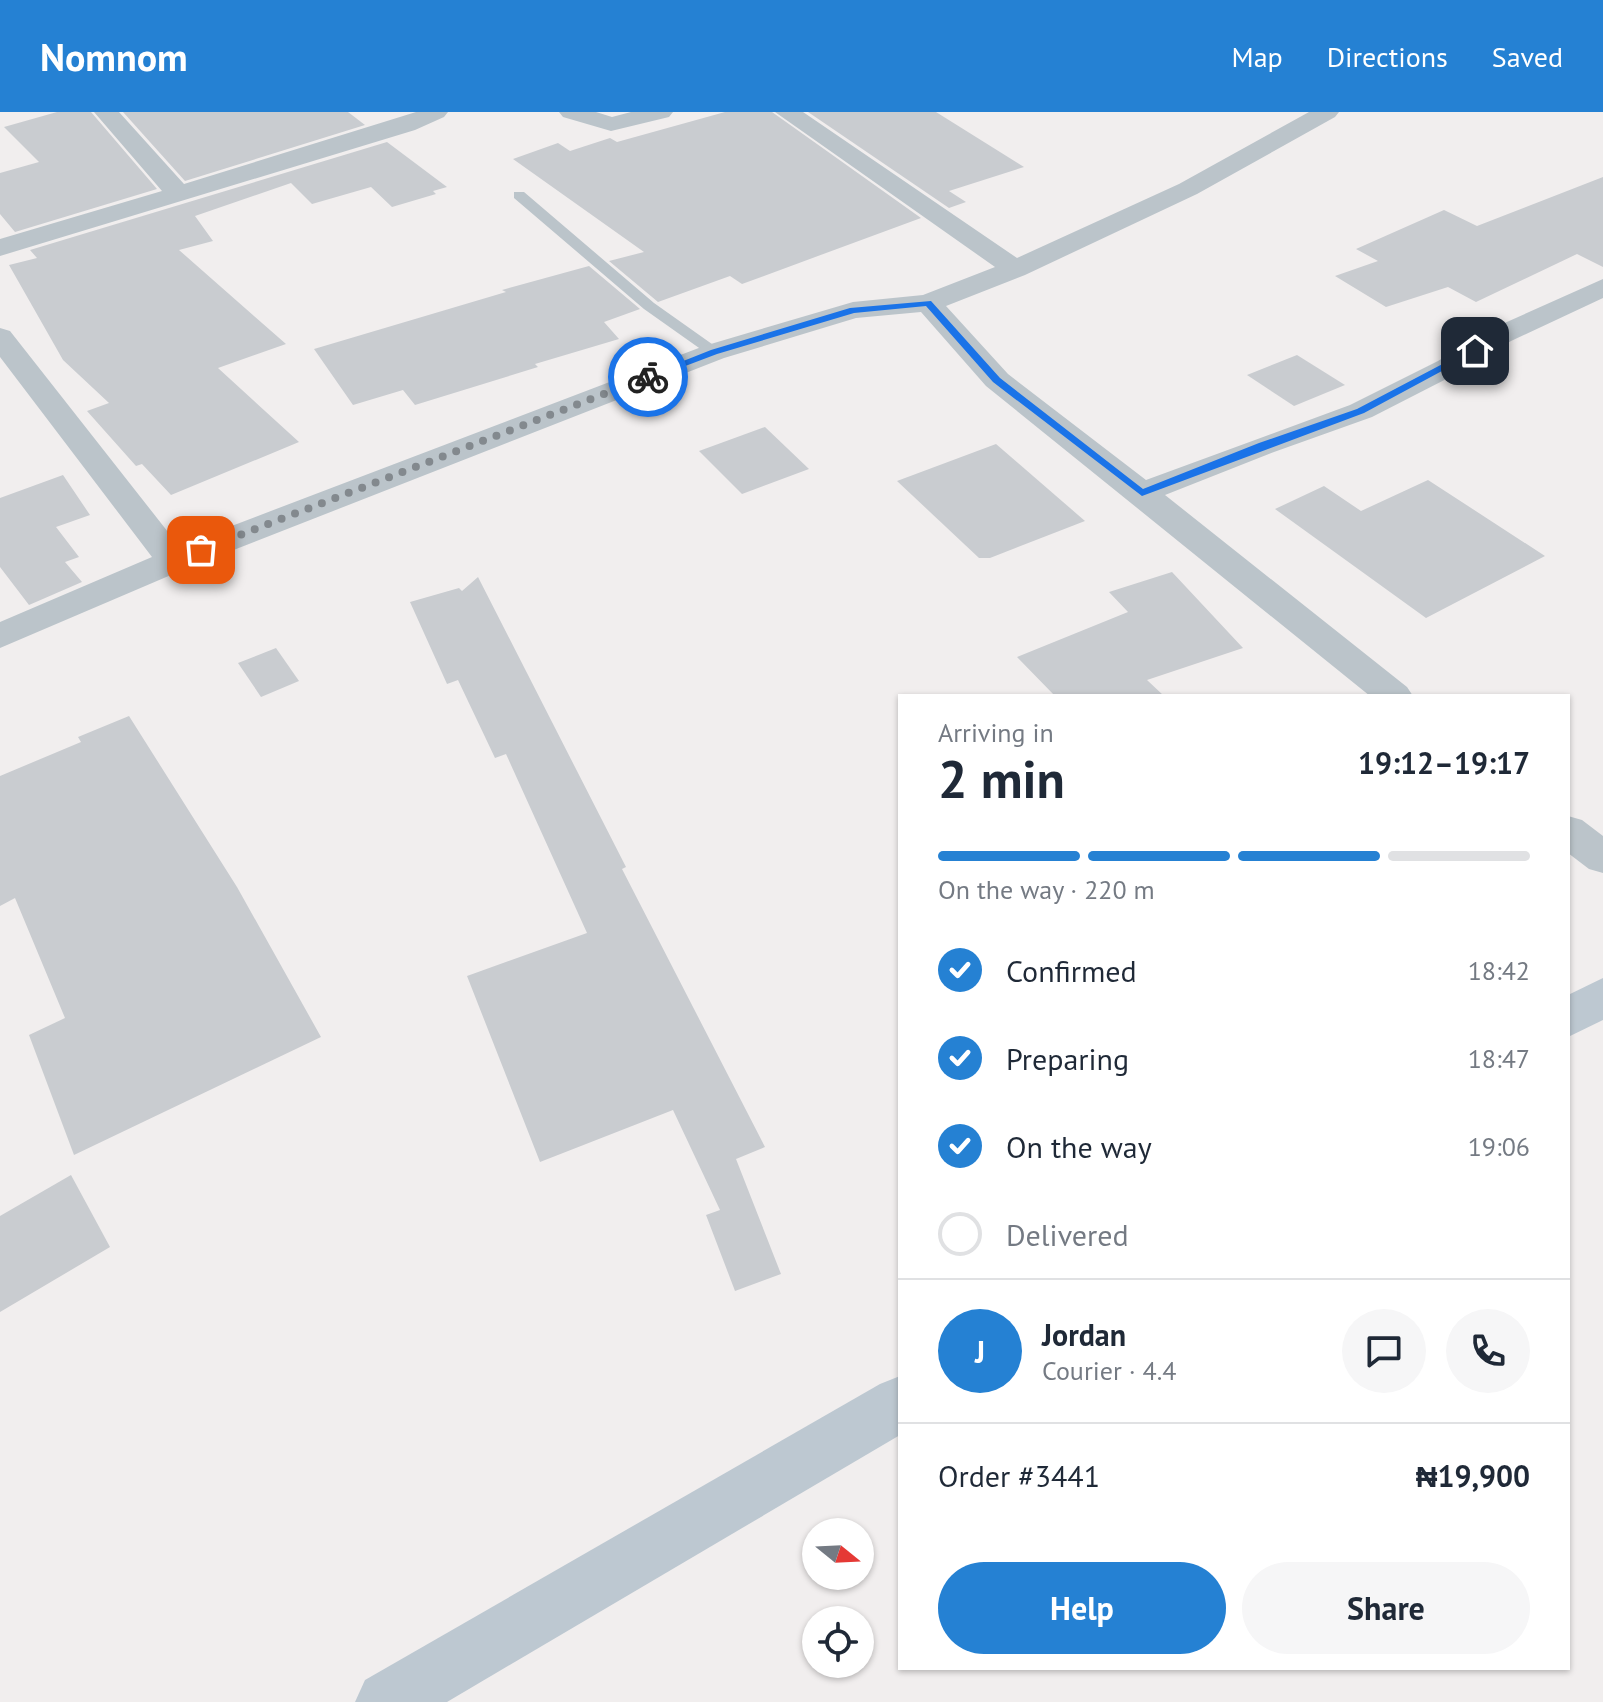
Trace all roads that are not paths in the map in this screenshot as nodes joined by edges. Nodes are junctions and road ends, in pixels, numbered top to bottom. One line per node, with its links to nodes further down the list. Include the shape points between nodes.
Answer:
1 (106, 112): 7 (street)
2 (436, 112): 7 (street)
3 (571, 112): 4 (street, via 611,124)
4 (661, 112)
5 (787, 112): 10 (street)
6 (1327, 112): 10 (street, via 1188,189)
7 (177, 192): 9 (street)
8 (519, 195): 14 (lane, via 649,306)
9 (0, 248)
10 (1015, 269): 12 (street)
11 (1603, 287): 15 (street, via 1361,411)
12 (928, 303): 14 (street, via 853,310); 15 (street, via 997,380)
13 (0, 337): 16 (street)
14 (714, 352): 16 (street)
15 (1142, 493): 18 (street)
16 (173, 561): 17 (street)
17 (0, 636)
18 (1392, 694)
19 (1570, 833): 20 (street)
20 (1603, 858)
21 (1603, 997): 22 (main road)
22 (1570, 1017)
23 (898, 1405): 24 (main road)
24 (387, 1702)

